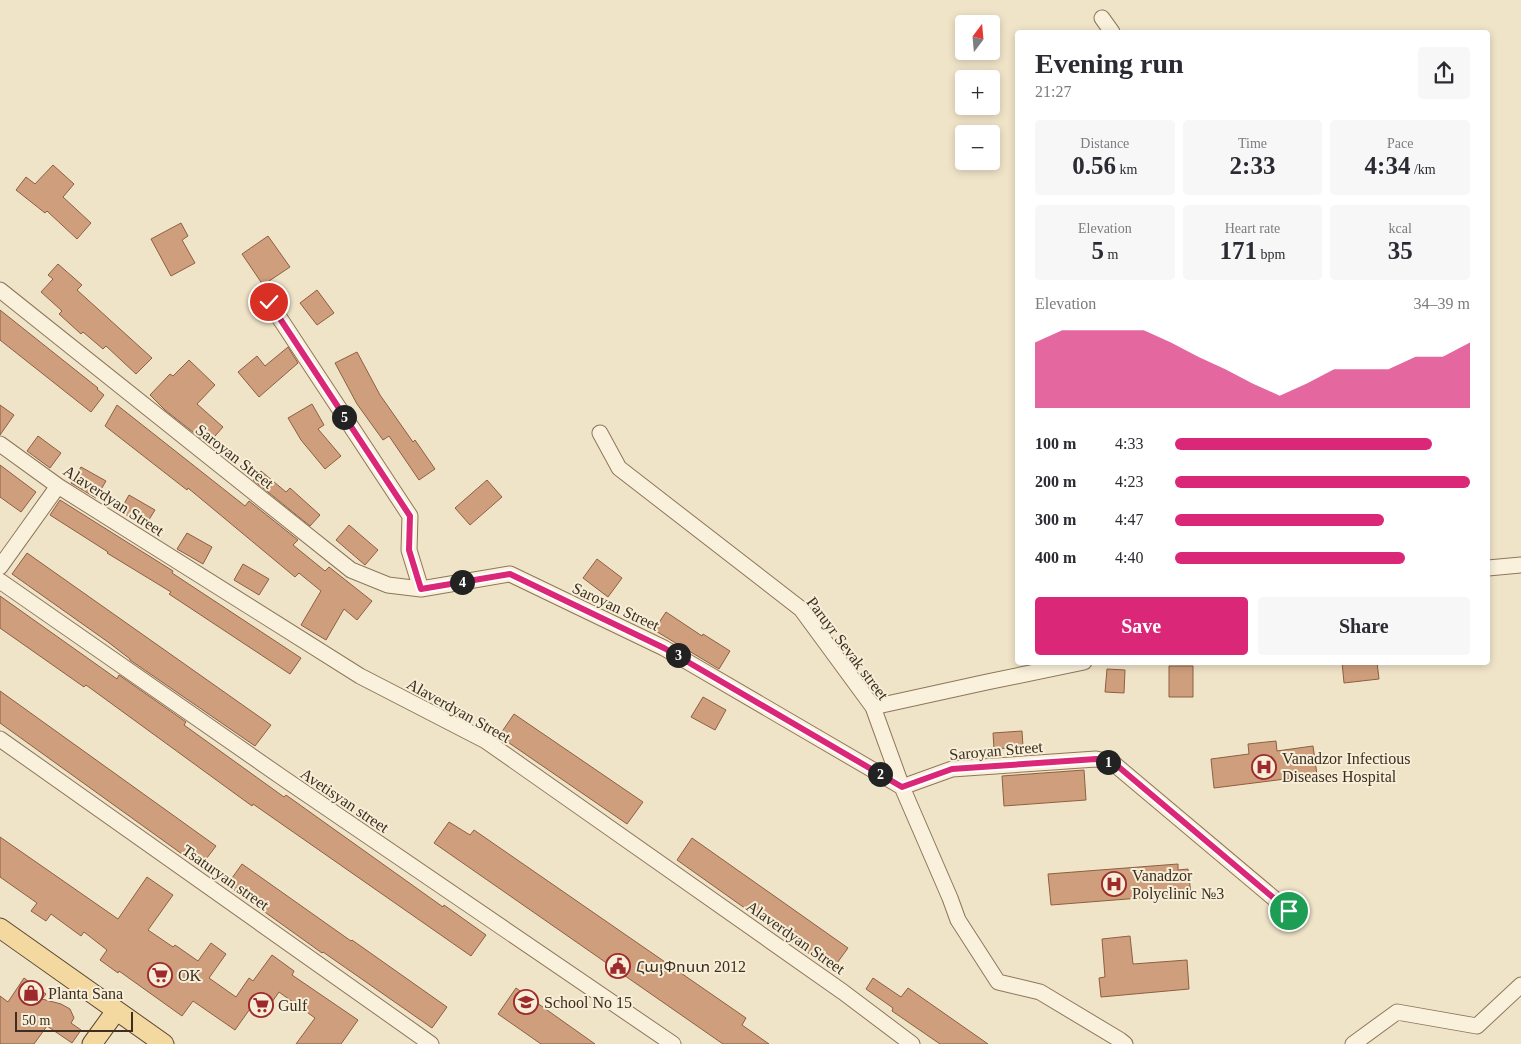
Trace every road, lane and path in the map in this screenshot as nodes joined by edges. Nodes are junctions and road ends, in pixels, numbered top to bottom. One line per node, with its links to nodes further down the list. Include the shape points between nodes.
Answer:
1 (1102, 18): 2 (street)
2 (1111, 30)
3 (0, 290): 12 (street, Saroyan Street, via 351,570 388,585)
4 (269, 302): 12 (street, via 410,516 409,550)
5 (600, 433): 14 (street, Paruyr Sevak street, via 619,468 801,609)
6 (0, 444): 7 (street, Alaverdyan Street)
7 (58, 486): 9 (street); 25 (street, Alaverdyan Street, via 360,676 486,742 843,992)
8 (1521, 565): 10 (street)
9 (0, 567)
10 (1490, 568)
11 (0, 581): 24 (street, Avetisyan street)
12 (421, 589): 16 (street, Saroyan Street, via 510,574 664,648)
13 (1069, 665): 14 (street)
14 (873, 707): 16 (street, Paruyr Sevak street)
15 (0, 739): 23 (street, Tsaturyan street)
16 (902, 787): 17 (street, Saroyan Street, via 952,769 1096,759 1114,763); 26 (street, Paruyr Sevak street, via 958,920 998,982 1040,992)
17 (1289, 911)
18 (0, 928): 20 (main road)
19 (1521, 985): 27 (street, via 1477,1026 1397,1012)
20 (116, 1010): 21 (main road); 22 (main road)
21 (92, 1044)
22 (164, 1044)
23 (431, 1044)
24 (673, 1044)
25 (912, 1044)
26 (1125, 1044)
27 (1353, 1044)

